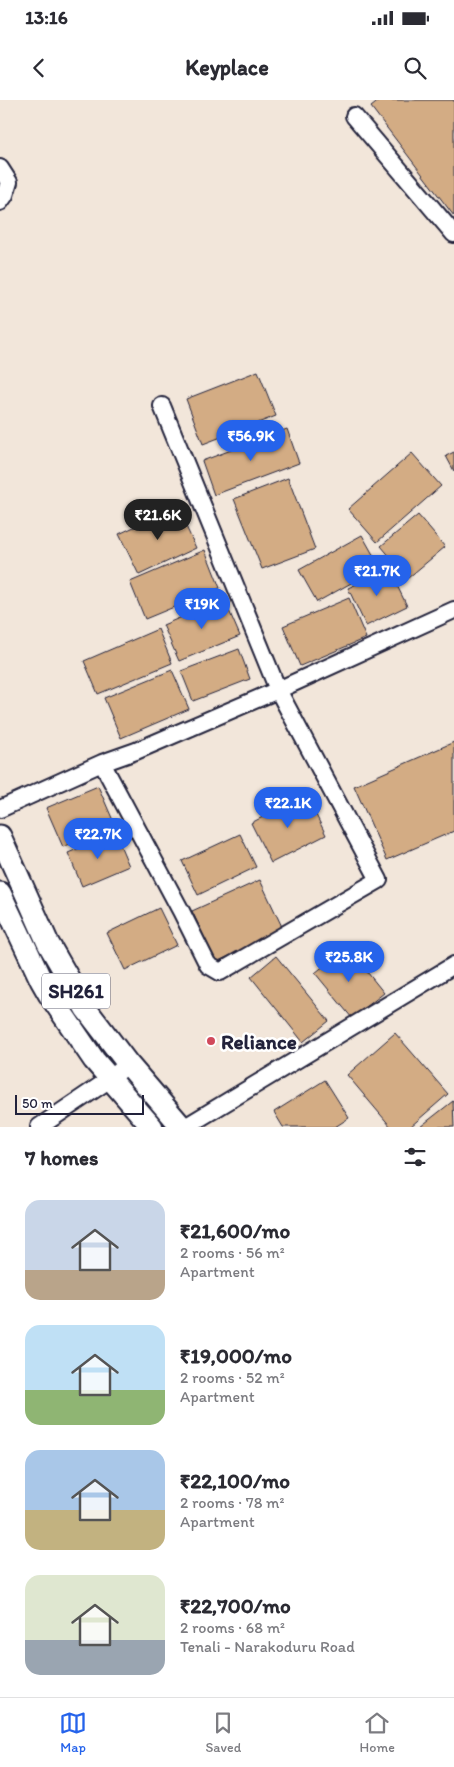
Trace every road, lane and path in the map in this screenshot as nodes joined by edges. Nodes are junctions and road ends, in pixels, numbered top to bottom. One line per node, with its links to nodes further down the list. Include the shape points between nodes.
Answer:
1 (354, 116): 4 (street)
2 (0, 168): 3 (street, via 9,182)
3 (0, 202)
4 (454, 234)
5 (162, 406): 7 (street)
6 (454, 610): 7 (street)
7 (278, 690): 8 (street); 8 (street, via 379,880 220,972 208,966)
8 (102, 763): 9 (street)
9 (0, 809)
10 (0, 836): 13 (main road, SH261, via 48,943 86,1009)
11 (0, 894): 14 (main road, SH261, via 40,980)
12 (454, 966): 17 (street)
13 (128, 1064): 14 (street); 17 (main road, SH261)
14 (110, 1079): 15 (street); 16 (main road, SH261)
15 (39, 1127)
16 (152, 1127)
17 (184, 1127)

